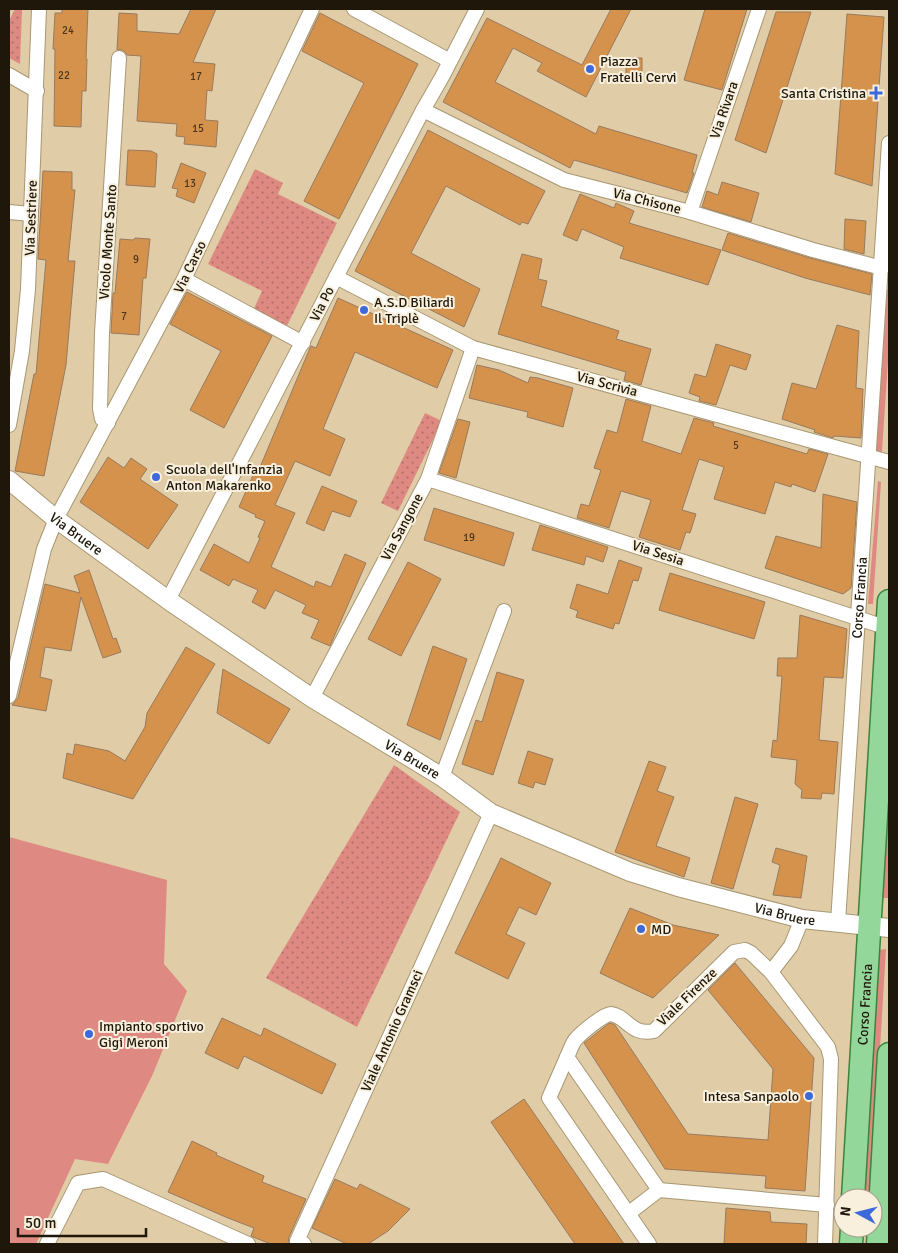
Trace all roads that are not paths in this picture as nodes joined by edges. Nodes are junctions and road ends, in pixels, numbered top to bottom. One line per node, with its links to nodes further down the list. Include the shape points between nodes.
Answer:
1 (39, 9): 9 (street, Via Sestriere)
2 (312, 9): 17 (street, Via Carso)
3 (354, 9): 7 (street)
4 (477, 9): 7 (street, Via Po)
5 (758, 9): 13 (street, Via Rivara)
6 (119, 58): 20 (street, Vicolo Monte Santo, via 102,332 100,409 102,419)
7 (450, 61): 10 (street, Via Po)
8 (9, 75): 9 (street)
9 (36, 91): 14 (street, Via Sestriere)
10 (423, 110): 13 (street, Via Chisone, via 564,180); 16 (street, Via Po)
11 (889, 143): 15 (street, Corso Francia)
12 (9, 212): 14 (street)
13 (690, 212): 15 (street, Via Chisone)
14 (31, 214): 21 (street, Via Sestriere, via 22,351)
15 (884, 272): 22 (street, Corso Francia)
16 (336, 277): 18 (street, Via Po); 19 (street, Via Scrivia)
17 (184, 279): 18 (street); 20 (street, Via Carso)
18 (302, 343): 27 (street, Via Po)
19 (474, 348): 22 (street, Via Scrivia); 24 (street, Via Sangone)
20 (108, 423): 26 (street, Via Carso)
21 (9, 425)
22 (870, 455): 23 (street, Via Scrivia); 30 (street, Corso Francia)
23 (889, 462)
24 (428, 479): 30 (street, Via Sesia); 33 (street, Via Sangone)
25 (9, 480): 26 (street, Via Bruere)
26 (56, 519): 27 (street, Via Bruere); 32 (street, Via Carso, via 44,549)
27 (168, 600): 33 (street, Via Bruere)
28 (889, 600): 31 (main road, Corso Francia)
29 (504, 611): 34 (street)
30 (858, 617): 31 (street, Via Sesia); 37 (street, Corso Francia)
31 (888, 628): 38 (main road, Corso Francia)
32 (9, 696)
33 (312, 698): 34 (street, Via Bruere)
34 (442, 777): 35 (street, Via Bruere)
35 (491, 813): 36 (street, Via Bruere, via 630,872); 46 (street, Viale Antonio Gramsci)
36 (802, 919): 37 (street, Via Bruere); 39 (street, via 791,946)
37 (838, 922): 38 (street, Via Bruere)
38 (879, 927): 42 (main road, Corso Francia)
39 (771, 972): 40 (street, Viale Firenze, via 751,953 738,950 654,1030 645,1032 612,1014 605,1014 575,1039); 44 (street, via 828,1047 831,1059)
40 (567, 1057): 43 (street); 45 (street, Viale Firenze, via 549,1098)
41 (889, 1064): 51 (main road)
42 (854, 1188)
43 (659, 1190): 44 (street); 45 (street)
44 (827, 1205): 50 (street)
45 (628, 1214): 49 (street, Viale Firenze)
46 (299, 1243)
47 (47, 1244): 48 (street, via 78,1183 103,1179)
48 (248, 1244)
49 (650, 1244)
50 (825, 1244)
51 (878, 1244)

